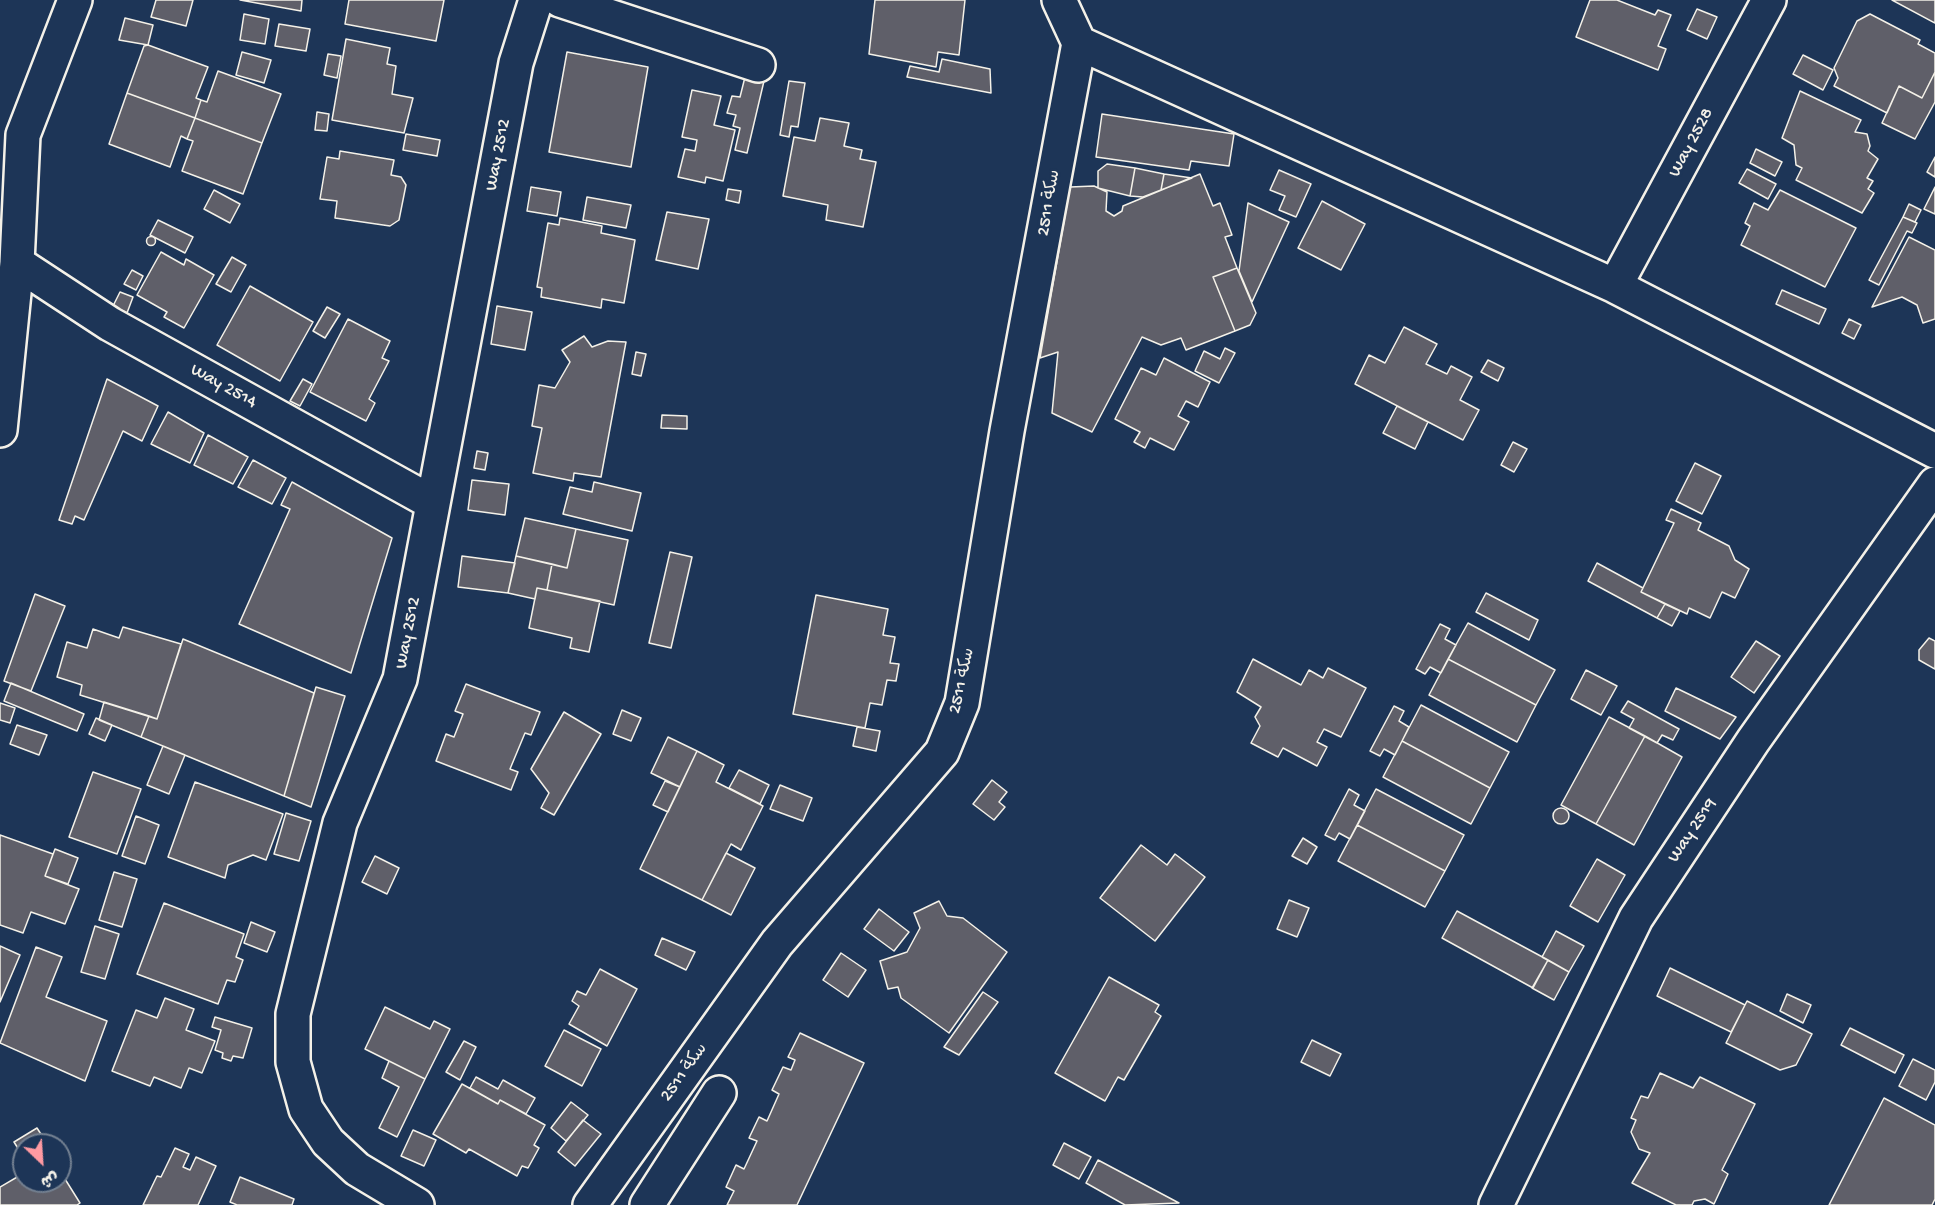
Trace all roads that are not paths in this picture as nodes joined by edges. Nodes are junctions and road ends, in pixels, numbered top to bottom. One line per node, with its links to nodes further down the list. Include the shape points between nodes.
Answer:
1 (75, 0): 8 (street, via 23,135)
2 (536, 0): 13 (street, Way 2512, via 516,63)
3 (560, 0): 7 (street)
4 (1059, 0): 6 (street)
5 (1769, 0): 9 (street, Way 2528)
6 (1079, 43): 9 (street); 16 (street, سكة 2511, via 1007,431 962,703 942,752 777,943)
7 (758, 65)
8 (17, 263): 10 (street); 13 (street, Way 2514, via 110,324)
9 (1615, 286): 11 (street)
10 (0, 430)
11 (1935, 452)
12 (1935, 484): 18 (street, Way 2519, via 1753,741 1636,918)
13 (434, 503): 15 (street, Way 2512, via 400,679 340,823 293,1014 293,1062 306,1109 328,1142 357,1169)
14 (719, 1093): 17 (street)
15 (417, 1205)
16 (590, 1205)
17 (647, 1205)
18 (1496, 1205)

